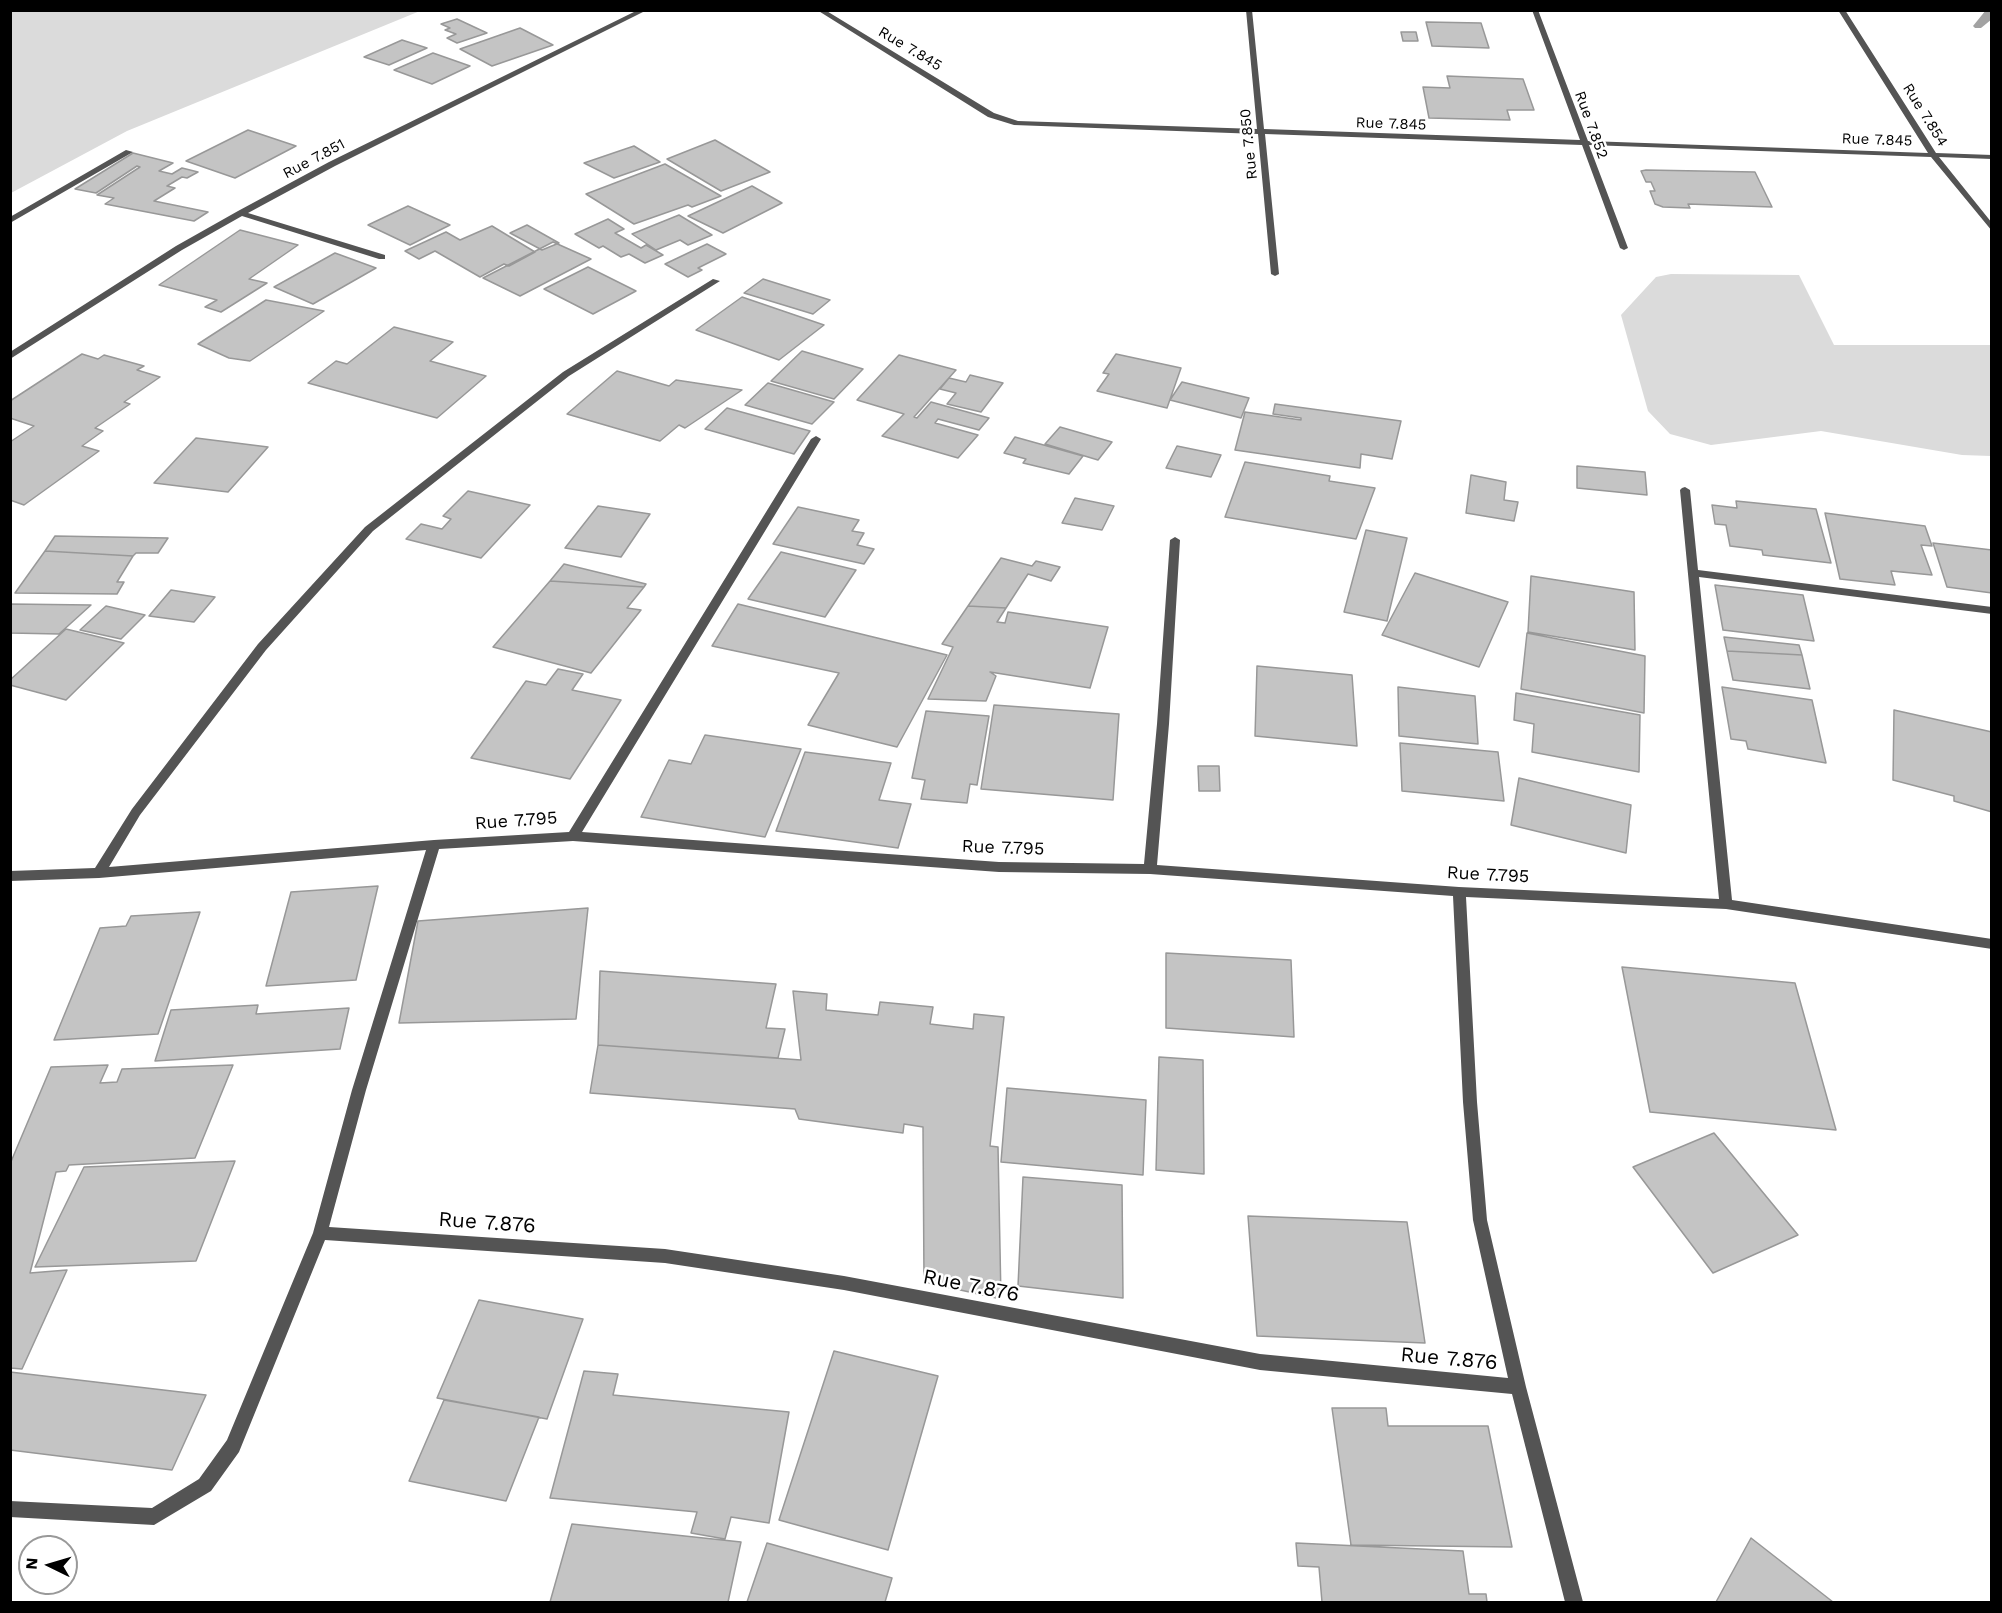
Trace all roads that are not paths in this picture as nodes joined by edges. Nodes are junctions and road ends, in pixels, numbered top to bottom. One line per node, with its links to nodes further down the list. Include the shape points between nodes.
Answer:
1 (644, 10): 11 (street, Rue 7.851)
2 (820, 10): 6 (street, Rue 7.845, via 991,114 1017,123)
3 (1249, 10): 6 (street, Rue 7.850)
4 (1535, 10): 7 (street, Rue 7.852)
5 (1841, 10): 9 (street, Rue 7.854)
6 (1262, 133): 7 (street, Rue 7.845); 16 (street, Rue 7.850)
7 (1584, 144): 9 (street, Rue 7.845); 14 (street, Rue 7.852)
8 (129, 152): 12 (street)
9 (1934, 156): 10 (street, Rue 7.845); 13 (street, Rue 7.854)
10 (1992, 157)
11 (241, 213): 15 (street); 18 (street, Rue 7.851, via 178,248)
12 (10, 221)
13 (1992, 229)
14 (1624, 248)
15 (382, 257)
16 (1275, 274)
17 (716, 281): 27 (street, via 566,374 369,529 262,647 136,812)
18 (10, 356)
19 (816, 439): 24 (street)
20 (1685, 490): 22 (street)
21 (1175, 540): 26 (street)
22 (1694, 573): 23 (street); 30 (street)
23 (1992, 611)
24 (573, 836): 25 (street, Rue 7.795); 26 (street, Rue 7.795, via 999,867)
25 (434, 845): 27 (street, Rue 7.795); 32 (street)
26 (1150, 869): 29 (street, Rue 7.795)
27 (99, 873): 28 (street, Rue 7.795)
28 (10, 876)
29 (1459, 892): 30 (street, Rue 7.795); 33 (street, Rue 7.876, via 1480,1220)
30 (1726, 904): 31 (street, Rue 7.795)
31 (1992, 944)
32 (320, 1233): 33 (street, Rue 7.876, via 665,1256 844,1283 1260,1362); 34 (street, via 233,1446 205,1485 153,1517)
33 (1518, 1387): 35 (street)
34 (10, 1509)
35 (1574, 1602)

